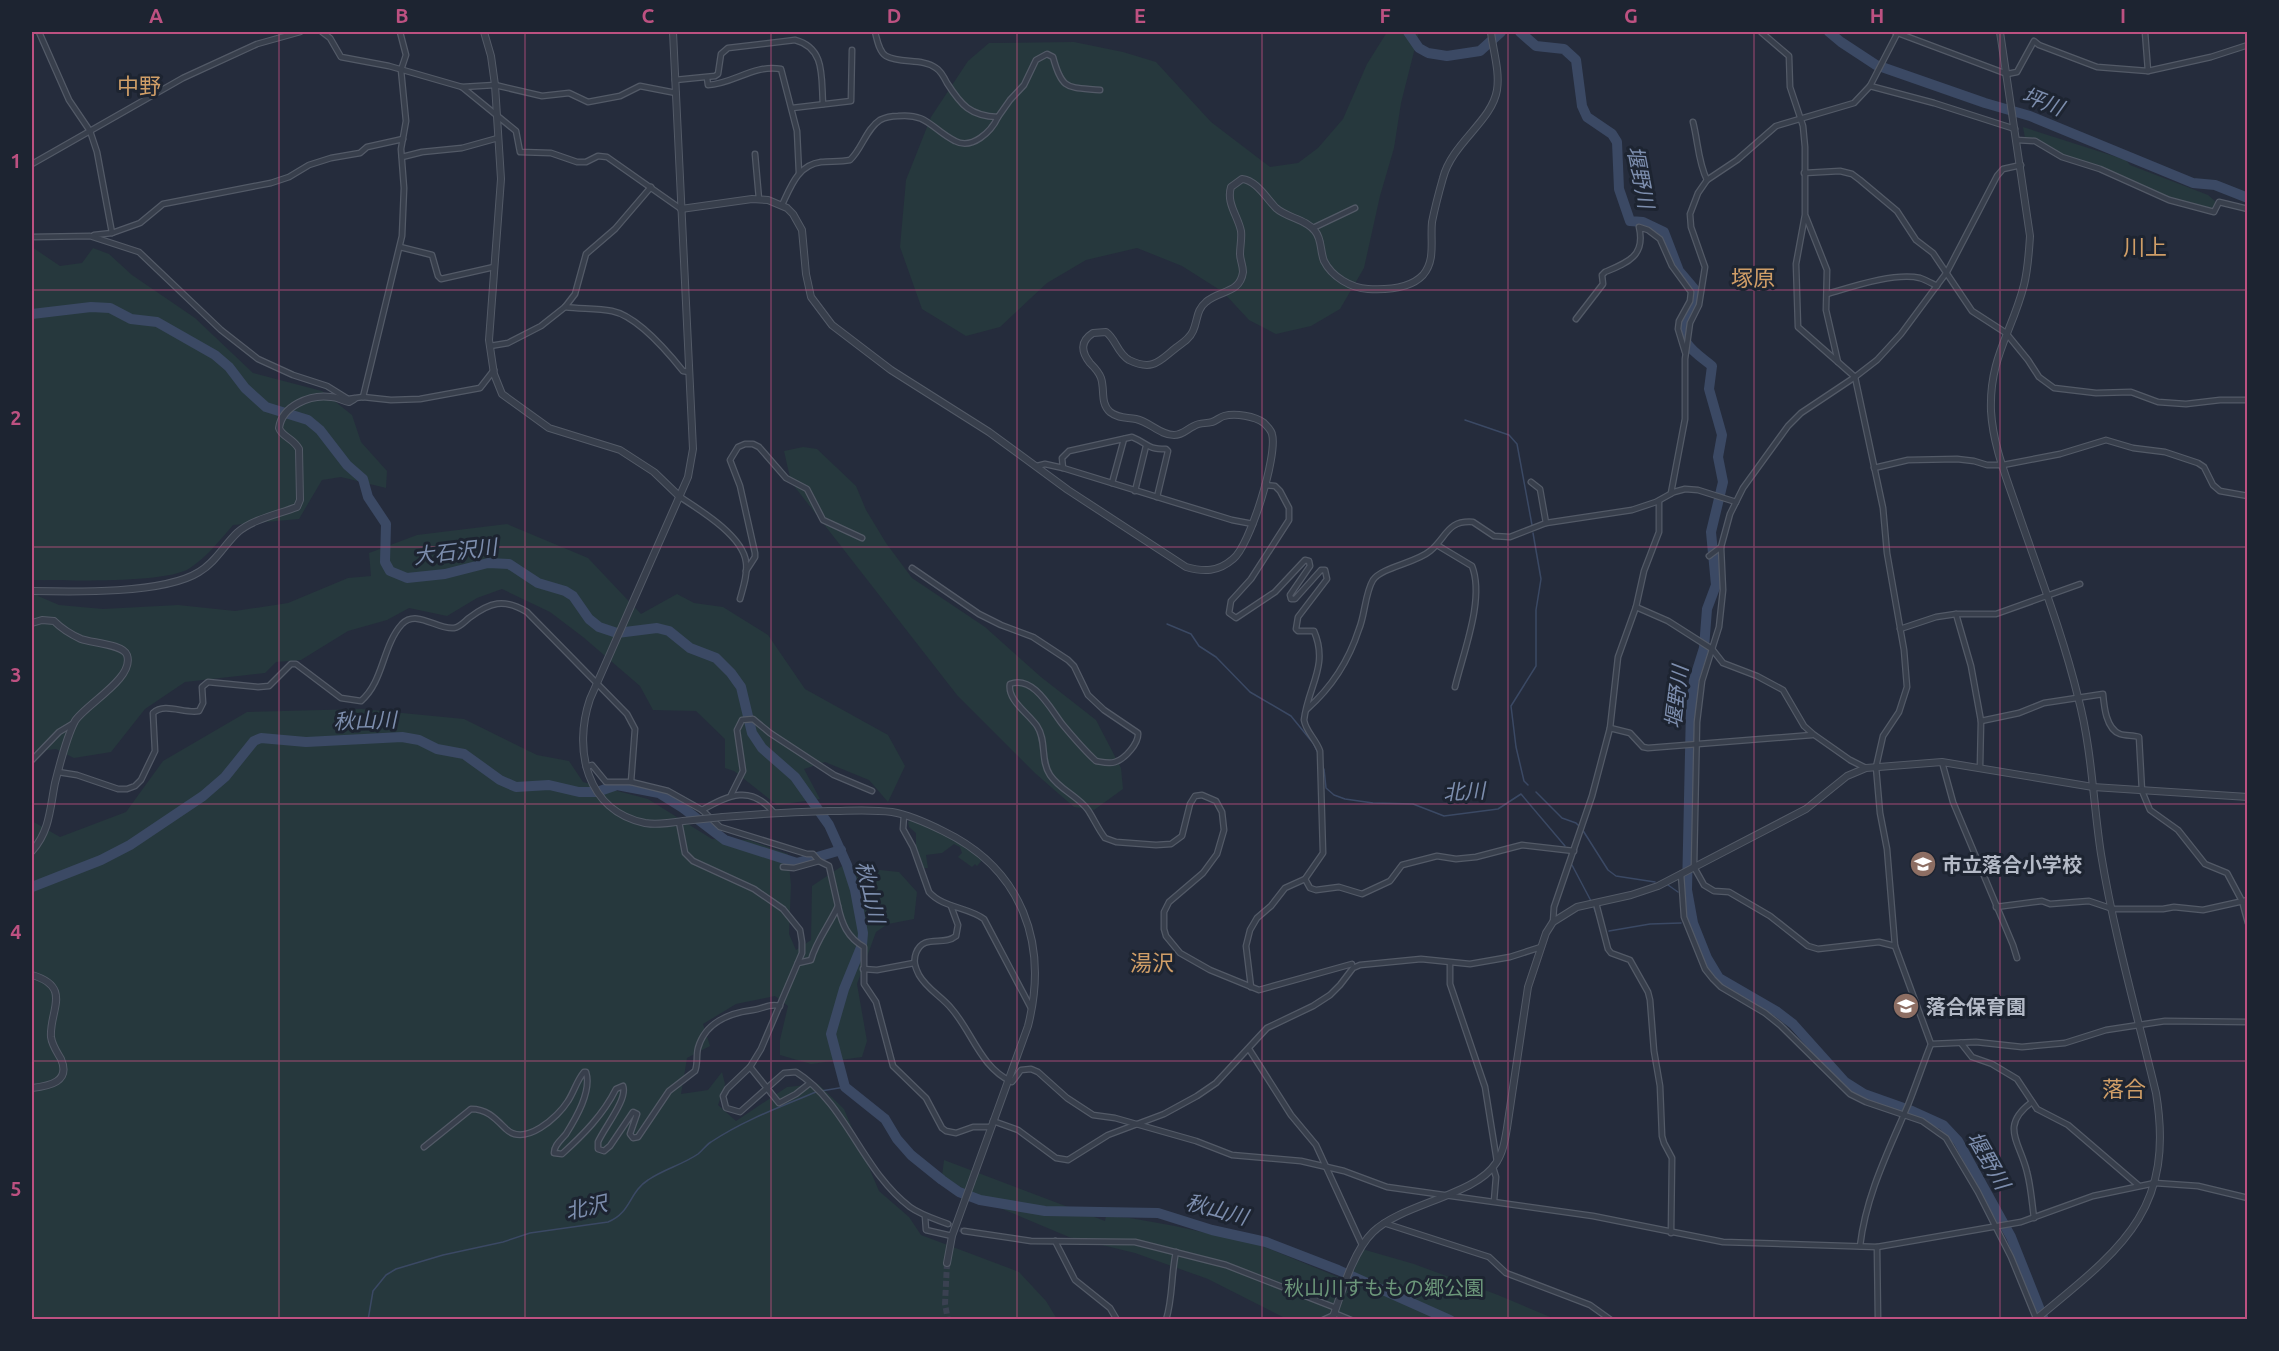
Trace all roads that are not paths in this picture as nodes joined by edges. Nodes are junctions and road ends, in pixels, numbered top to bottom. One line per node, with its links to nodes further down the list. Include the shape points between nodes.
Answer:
1 (39, 32): 32 (street, via 69,100)
2 (300, 32): 32 (street, via 257,44 183,78)
3 (322, 32): 15 (street, via 341,57)
4 (399, 32): 15 (street, via 406,55)
5 (484, 32): 20 (street)
6 (673, 32): 19 (street)
7 (874, 32): 28 (street, via 886,57 931,64 968,110)
8 (1491, 32): 50 (street, via 1497,91 1490,109 1449,161 1432,222 1430,266 1424,274 1400,287 1354,286 1330,270)
9 (1761, 32): 29 (street, via 1789,56)
10 (1897, 32): 17 (street); 21 (street)
11 (2000, 32): 17 (street)
12 (2145, 32): 16 (street)
13 (2247, 45): 16 (street)
14 (852, 50): 25 (street, via 851,101)
15 (401, 70): 22 (street); 34 (street, via 406,121)
16 (2148, 71): 17 (street, via 2097,67 2034,41 2017,72)
17 (2007, 74): 31 (street)
18 (707, 78): 19 (street); 25 (street, via 718,74 721,54 728,48 795,40 812,48 818,56); 26 (street, via 708,85 719,84 753,70 781,69)
19 (675, 80): 24 (street)
20 (495, 84): 22 (street); 24 (street, via 542,96 568,93 588,102 620,96 640,86); 27 (street)
21 (1870, 86): 29 (street, via 1854,103); 31 (street)
22 (462, 87): 27 (street)
23 (1100, 90): 28 (street, via 1069,87 1062,82 1053,57 1047,54 1036,60 1024,85)
24 (676, 93): 47 (street)
25 (823, 104): 26 (street)
26 (792, 108): 40 (street)
27 (496, 113): 33 (street); 43 (street, via 516,131 520,152 551,153 577,162 607,157)
28 (998, 117): 40 (street, via 986,135 965,144 956,142 923,117 887,117 878,121 850,160 813,164)
29 (1799, 118): 41 (street, via 1805,147); 42 (street, via 1776,126)
30 (1694, 122): 42 (street)
31 (2015, 129): 35 (street)
32 (90, 131): 38 (street); 51 (street)
33 (498, 138): 37 (street); 55 (street, via 501,179)
34 (403, 139): 37 (street); 51 (street, via 309,165 271,183 163,204 140,223)
35 (2017, 140): 39 (street); 48 (street, via 2035,141 2062,157 2100,169 2169,200 2214,212 2219,202)
36 (754, 154): 44 (street)
37 (402, 157): 54 (street, via 404,188)
38 (32, 164)
39 (2021, 165): 56 (street, via 2003,169 1997,176); 63 (street, via 2030,236 2029,263)
40 (799, 173): 45 (street)
41 (1804, 173): 49 (street); 56 (street, via 1852,174 1897,212 1916,240 1933,253)
42 (1707, 180): 60 (street, via 1690,214 1705,267 1703,289)
43 (651, 187): 47 (street); 59 (street, via 615,229 586,254 575,294)
44 (759, 199): 45 (street); 47 (street)
45 (782, 205): 76 (street, via 802,230 808,287 825,319 891,369)
46 (1355, 208): 50 (street)
47 (681, 209): 68 (street)
48 (2247, 209)
49 (1805, 215): 58 (street, via 1827,270); 66 (street, via 1796,264 1798,327)
50 (1313, 228): 81 (street, via 1283,213 1252,182 1238,181 1229,196 1241,232 1242,274 1232,290 1209,299 1200,308 1190,337 1154,364 1126,358 1106,332 1093,333 1083,345 1085,356 1100,375 1104,402 1118,417 1143,421 1173,435 1227,416 1261,421 1270,430 1273,443)
51 (112, 233): 52 (street)
52 (90, 236): 53 (street); 71 (street, via 139,252 221,330 258,359)
53 (32, 237)
54 (399, 247): 55 (street, via 432,255 441,279); 70 (street)
55 (494, 267): 64 (street)
56 (1947, 272): 57 (street); 63 (street, via 1972,311)
57 (1937, 285): 58 (street, via 1907,277); 69 (street, via 1901,334)
58 (1827, 294): 66 (street, via 1826,310)
59 (565, 307): 64 (street, via 541,326 508,343); 68 (street, via 613,311 633,320 683,371)
60 (1693, 316): 62 (street); 65 (street)
61 (1576, 319): 62 (street, via 1603,284 1602,275 1639,251 1640,227 1660,239 1672,266 1691,291)
62 (1680, 321): 65 (street, via 1678,335)
63 (2006, 333): 72 (street, via 2039,377 2054,388 2131,392 2157,402 2186,404); 75 (street, via 1994,371 1991,398 1993,429)
64 (490, 346): 67 (street)
65 (1686, 353): 83 (street, via 1685,419)
66 (1838, 362): 69 (street)
67 (494, 370): 70 (street, via 480,388 420,399); 84 (street, via 502,394 549,428 620,450 654,472)
68 (689, 372): 84 (street, via 693,449)
69 (1855, 377): 78 (street); 88 (street, via 1788,426)
70 (363, 397): 71 (street)
71 (354, 399): 98 (street, via 349,402 331,396 300,402 285,411 279,423 280,432 295,441 298,449 297,507 244,528 209,564 183,580 132,588)
72 (2247, 400)
73 (1124, 439): 74 (street, via 1136,438); 77 (street, via 1069,451 1062,458); 80 (street)
74 (1146, 446): 82 (street); 86 (street, via 1168,451)
75 (2003, 465): 78 (street, via 1957,459 1908,460); 85 (street, via 2106,440 2198,463 2220,491); 99 (street)
76 (1037, 466): 77 (street); 89 (street, via 1186,567 1199,571 1213,571 1235,558)
77 (1063, 468): 80 (street)
78 (1874, 468): 104 (street)
79 (1531, 482): 90 (street, via 1540,489)
80 (1112, 483): 82 (street)
81 (1265, 485): 89 (street); 109 (street, via 1280,491 1289,507 1289,520 1251,579 1231,601 1229,613 1236,618 1261,603 1305,560 1310,566 1290,595 1292,600 1318,572 1325,570 1327,579 1296,624 1298,631 1314,631 1320,652 1320,666)
82 (1135, 490): 86 (street)
83 (1671, 493): 87 (street); 88 (street, via 1698,490)
84 (680, 496): 96 (street, via 734,540 743,551); 106 (street)
85 (2247, 496)
86 (1157, 497): 89 (street)
87 (1659, 501): 90 (street, via 1632,510); 101 (street, via 1659,532)
88 (1736, 502): 93 (street)
89 (1253, 524)
90 (1546, 524): 92 (street, via 1510,537 1494,536 1465,521 1455,524)
91 (862, 538): 96 (street, via 823,520 807,489 786,478 759,447 745,444 738,447 730,460 755,553)
92 (1437, 545): 107 (street, via 1472,566 1477,585); 109 (street, via 1428,553 1378,575 1372,582 1349,654 1322,696)
93 (1721, 548): 94 (street); 105 (street, via 1722,608)
94 (1709, 556)
95 (912, 568): 156 (street, via 980,614 1033,637 1068,660 1088,695 1138,733 1136,744 1117,762 1096,760 1065,728 1044,698 1024,683 1010,684 1011,694 1042,736 1048,774 1088,810 1105,838 1171,844 1182,836 1195,796 1216,801 1224,830 1217,854 1203,873 1169,902 1164,912 1164,929 1180,953)
96 (746, 571): 100 (street)
97 (2080, 584): 99 (street)
98 (32, 591)
99 (2046, 596): 102 (street, via 1996,614); 108 (street)
100 (740, 599)
101 (1636, 607): 105 (street, via 1668,621); 112 (street, via 1618,657)
102 (1956, 614): 104 (street); 110 (street)
103 (32, 623): 111 (street, via 54,621 63,630 116,647 128,657 127,668 118,681)
104 (1900, 629): 118 (street, via 1907,687 1899,712 1883,736)
105 (1711, 649): 113 (street, via 1723,663 1783,690); 114 (street, via 1702,681)
106 (596, 683): 117 (street, via 582,725); 121 (street, via 527,612 515,605 490,604 457,628 417,618 403,623 378,678 362,701 341,698 296,664 291,664 269,686 208,682 202,687 199,711 169,708 153,713 156,751 135,786 118,789); 122 (street, via 633,723)
107 (1455, 687)
108 (2079, 699): 110 (street, via 2044,703); 123 (street); 125 (street, via 2103,694 2105,714 2114,731 2139,738)
109 (1305, 711): 138 (street, via 1305,727 1320,751 1323,853)
110 (1981, 721): 119 (street)
111 (74, 723): 115 (street, via 59,732); 121 (street)
112 (1610, 728): 114 (street, via 1630,733 1648,748); 133 (street)
113 (1813, 734): 114 (street); 120 (street)
114 (1696, 743): 136 (street)
115 (32, 760)
116 (1942, 762): 118 (street); 119 (street); 143 (street, via 1953,802)
117 (586, 767): 122 (street, via 592,765 606,782); 131 (street, via 606,802 631,819 661,824)
118 (1876, 767): 120 (street); 147 (street)
119 (1980, 767): 123 (street)
120 (1866, 768): 136 (street, via 1847,776 1806,809)
121 (58, 772): 132 (street, via 51,815)
122 (631, 782): 128 (street, via 668,791)
123 (2093, 787): 125 (street); 144 (street)
124 (872, 791): 126 (street, via 834,775 749,719 742,720 737,730 743,771)
125 (2142, 791): 127 (street); 139 (street, via 2150,810 2178,830 2205,864 2227,873)
126 (731, 795): 128 (street); 129 (street, via 758,798)
127 (2247, 797)
128 (702, 810): 134 (street, via 720,827 813,854)
129 (774, 813): 130 (street, via 868,810); 131 (street, bridge)
130 (904, 815): 142 (street, via 903,829 926,888 933,897); 158 (street, via 967,844 1000,874 1014,894 1034,945)
131 (681, 822): 150 (street, via 685,852 693,861 754,889 794,920 802,942)
132 (32, 850)
133 (1574, 851): 138 (street, via 1522,845 1476,857 1437,856 1402,864 1390,881 1362,894 1339,887 1316,890); 145 (street, via 1554,907)
134 (819, 861): 135 (street); 141 (street, via 829,866)
135 (783, 867)
136 (1693, 867): 137 (street); 147 (street, via 1704,885 1714,891 1729,892 1770,916 1808,946 1818,949 1879,942)
137 (1682, 873): 140 (street, via 1658,886); 170 (street, via 1684,917 1705,969 1713,979 1780,1025 1850,1094)
138 (1305, 879): 156 (street, via 1285,888 1250,930 1246,946)
139 (2244, 901): 144 (street, via 2203,910); 146 (street)
140 (1596, 903): 145 (street, via 1577,907); 187 (street, via 1608,950 1630,960 1648,992 1662,1136 1672,1158)
141 (838, 906): 150 (street, via 812,960); 154 (street, via 842,925 864,946)
142 (951, 906): 151 (street, via 958,925 956,936 928,940 916,952); 158 (street, via 984,919)
143 (1996, 907): 144 (street, via 2042,901 2089,902); 149 (street)
144 (2113, 909): 160 (street)
145 (1553, 922): 148 (street)
146 (2247, 923)
147 (1895, 946): 162 (street)
148 (1541, 947): 152 (street, via 1490,962); 174 (street, via 1528,987 1507,1128)
149 (2017, 958)
150 (798, 963): 157 (street)
151 (915, 963): 154 (street); 165 (street, via 926,985 957,1014 982,1059)
152 (1450, 963): 163 (street, via 1421,959 1360,964 1330,995 1268,1028); 174 (street, via 1450,984 1483,1080)
153 (1352, 964): 156 (street, via 1266,990)
154 (862, 969): 171 (street, via 864,984 876,1002 893,1066 926,1098 942,1128 951,1134)
155 (32, 975): 167 (street, via 50,983 53,990 56,1008 51,1039 62,1063 62,1074 58,1082)
156 (1251, 987)
157 (780, 1006): 164 (street); 173 (street, via 770,1004 736,1012 717,1022 699,1044 694,1071 669,1091 638,1137 630,1134 637,1114 633,1112 604,1151 598,1149 598,1142 619,1105 623,1086 616,1089 608,1105 580,1138 561,1154 554,1153 582,1103 587,1083 584,1072 568,1101 537,1129 516,1135 490,1114 471,1109)
158 (1032, 1010): 165 (street)
159 (2247, 1022): 160 (street, via 2165,1021)
160 (2140, 1026): 161 (street, via 2106,1030 2065,1043 2022,1047); 176 (street, via 2160,1119 2161,1152)
161 (1961, 1043): 162 (street); 169 (street, via 1972,1057 2017,1079)
162 (1931, 1044): 170 (street)
163 (1249, 1049): 172 (street, via 1216,1083); 175 (street, via 1291,1115 1316,1145)
164 (750, 1067): 168 (street); 168 (street, via 727,1089 723,1096 726,1108 740,1112)
165 (1009, 1080): 171 (street); 172 (street, via 1012,1082 1021,1070 1031,1069 1093,1115)
166 (810, 1083): 168 (street, via 789,1071); 168 (street, via 779,1103); 181 (street, via 843,1119 889,1188)
167 (32, 1088)
168 (767, 1088)
169 (2032, 1102): 177 (street, via 2043,1113 2068,1125); 182 (street, via 2018,1114 2013,1133 2027,1171)
170 (1904, 1115): 185 (street, via 1922,1121 1946,1138); 191 (street, via 1872,1189)
171 (992, 1124): 172 (street, via 1018,1131 1056,1158 1068,1160 1114,1132); 188 (street)
172 (1137, 1125): 175 (street, via 1232,1155 1301,1161)
173 (424, 1147)
174 (1495, 1165): 178 (street, via 1478,1180); 180 (street)
175 (1327, 1168): 178 (street, via 1387,1187); 190 (street)
176 (2155, 1182): 177 (street); 179 (street, via 2198,1186); 196 (street, via 2134,1228 2120,1246)
177 (2138, 1185): 182 (street, via 2093,1196)
178 (1447, 1195): 180 (street); 183 (street)
179 (2247, 1198)
180 (1494, 1201): 187 (street)
181 (925, 1215): 184 (street); 188 (street, via 926,1230)
182 (2034, 1218): 185 (street)
183 (1384, 1223): 190 (street); 201 (street, via 1489,1257 1506,1273 1590,1305)
184 (948, 1224)
185 (1997, 1227): 192 (street); 196 (street)
186 (964, 1231): 189 (street)
187 (1671, 1233): 191 (street, via 1723,1242)
188 (952, 1236): 194 (street)
189 (1055, 1241): 193 (street, via 1135,1242); 197 (street, via 1075,1280 1110,1308)
190 (1362, 1245): 195 (street)
191 (1860, 1246): 192 (street)
192 (1877, 1247): 202 (street)
193 (1176, 1252): 195 (street, via 1226,1264); 198 (street)
194 (947, 1263)
195 (1334, 1314): 199 (street); 200 (street)
196 (2037, 1319)
197 (1117, 1320)
198 (1166, 1320)
199 (1323, 1320)
200 (1351, 1320)
201 (1611, 1320)
202 (1878, 1320)

